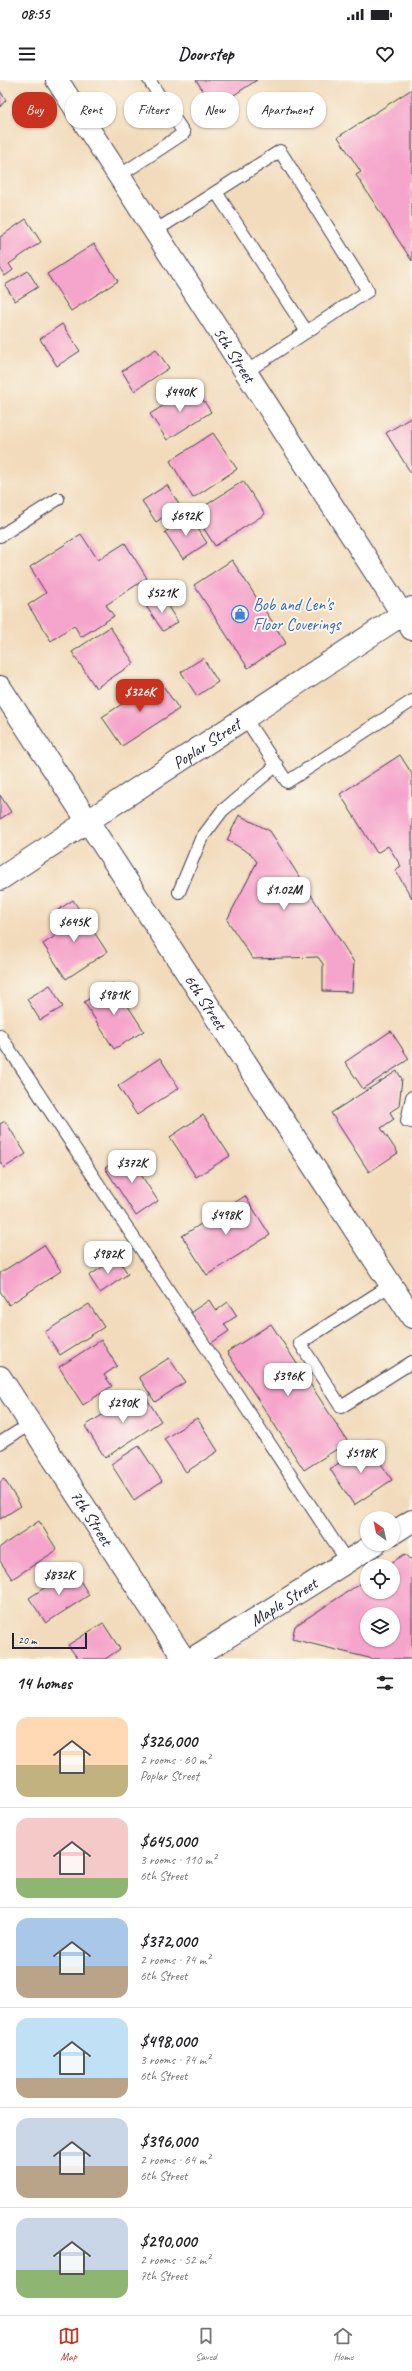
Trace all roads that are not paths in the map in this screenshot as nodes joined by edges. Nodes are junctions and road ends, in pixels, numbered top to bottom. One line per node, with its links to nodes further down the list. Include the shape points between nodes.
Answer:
1 (57, 80): 3 (street, 5th Street)
2 (149, 80): 3 (lane, via 184,133)
3 (119, 176): 5 (street, 5th Street)
4 (216, 192): 5 (lane); 6 (lane); 6 (lane, via 280,151 368,291)
5 (155, 232): 7 (street, 5th Street)
6 (306, 332): 7 (lane)
7 (246, 372): 10 (street, 5th Street)
8 (58, 499): 9 (lane)
9 (0, 536)
10 (409, 617): 13 (street, Poplar Street)
11 (0, 687): 15 (street, 6th Street)
12 (412, 700): 14 (lane, via 287,782)
13 (245, 718): 14 (lane); 15 (street, Poplar Street)
14 (277, 765): 17 (lane, via 222,811 201,839)
15 (88, 822): 16 (street, Poplar Street); 21 (street, 6th Street)
16 (0, 879)
17 (179, 892)
18 (0, 1035): 30 (lane)
19 (412, 1097): 20 (lane, via 408,1121)
20 (412, 1122)
21 (391, 1285): 22 (street, 6th Street); 23 (lane, via 300,1343 341,1407)
22 (412, 1317)
23 (412, 1362)
24 (0, 1377): 25 (street, 7th Street)
25 (30, 1424): 26 (lane); 31 (street, 7th Street)
26 (0, 1443)
27 (412, 1521): 28 (street)
28 (400, 1529)
29 (364, 1551): 30 (street, Maple Street)
30 (347, 1562): 32 (street, Maple Street)
31 (184, 1659)
32 (192, 1659)

